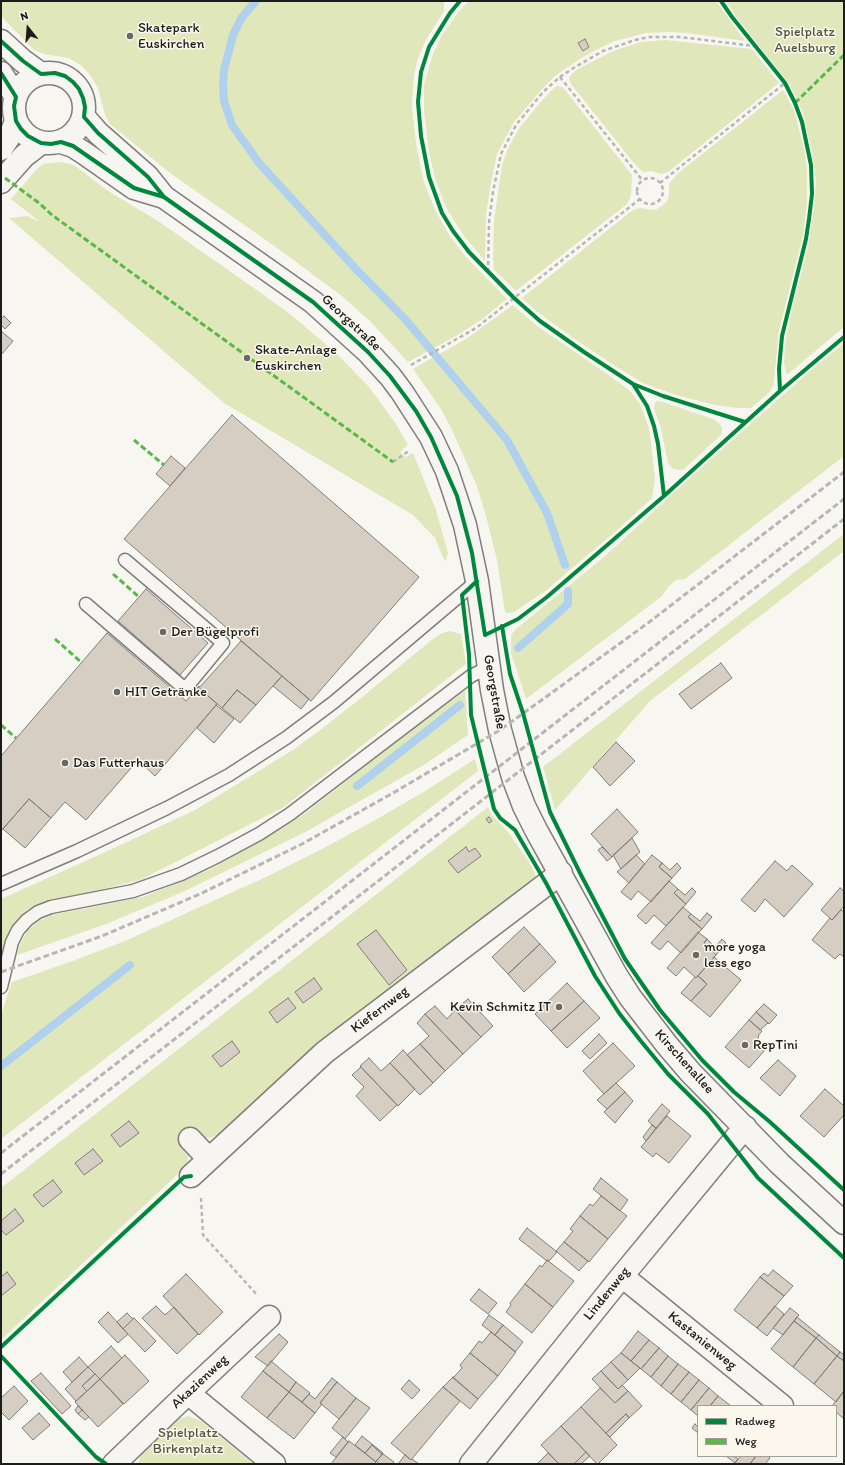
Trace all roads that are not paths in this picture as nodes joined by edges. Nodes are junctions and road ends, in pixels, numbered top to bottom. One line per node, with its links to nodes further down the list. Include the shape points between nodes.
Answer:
1 (1, 41): 3 (street, via 23,62)
2 (1, 73): 4 (street)
3 (41, 74): 4 (street, via 25,82); 5 (street, via 60,74 76,85 82,93)
4 (16, 97): 6 (street)
5 (84, 117): 7 (street, via 77,131 70,137); 10 (street, Georgstraße, via 98,133 148,177)
6 (16, 121): 7 (street, via 32,139); 8 (street)
7 (51, 142): 9 (street, via 24,156); 10 (street, Georgstraße, via 73,146 134,188)
8 (1, 149)
9 (1, 182)
10 (164, 197): 12 (street, Georgstraße, via 313,302 368,352 390,376 427,430 447,471 465,525)
11 (126, 560): 13 (lane, via 223,643 185,689)
12 (477, 581): 14 (street, Georgstraße); 16 (lane, via 334,702 286,738 229,775 167,808)
13 (86, 604)
14 (489, 667): 15 (street, Georgstraße, via 500,730 513,777 524,806); 17 (lane, via 470,676 290,814 259,834 181,874 133,891 51,907 38,912 18,930 12,942)
15 (561, 873): 18 (street, Kirschenallee, via 630,997 680,1061); 20 (street, Kiefernweg, via 325,1052)
16 (1, 884)
17 (1, 988)
18 (745, 1127): 22 (street, Kirschenallee, via 800,1184); 23 (street, Lindenweg)
19 (190, 1139): 20 (street)
20 (208, 1158): 21 (street, Kiefernweg)
21 (191, 1176)
22 (844, 1223)
23 (622, 1276): 26 (street, Kastanienweg); 29 (street, Lindenweg)
24 (269, 1317): 25 (street, Akazienweg)
25 (188, 1393): 27 (street, Akazienweg); 28 (street)
26 (781, 1405)
27 (114, 1464)
28 (274, 1464)
29 (471, 1464)

